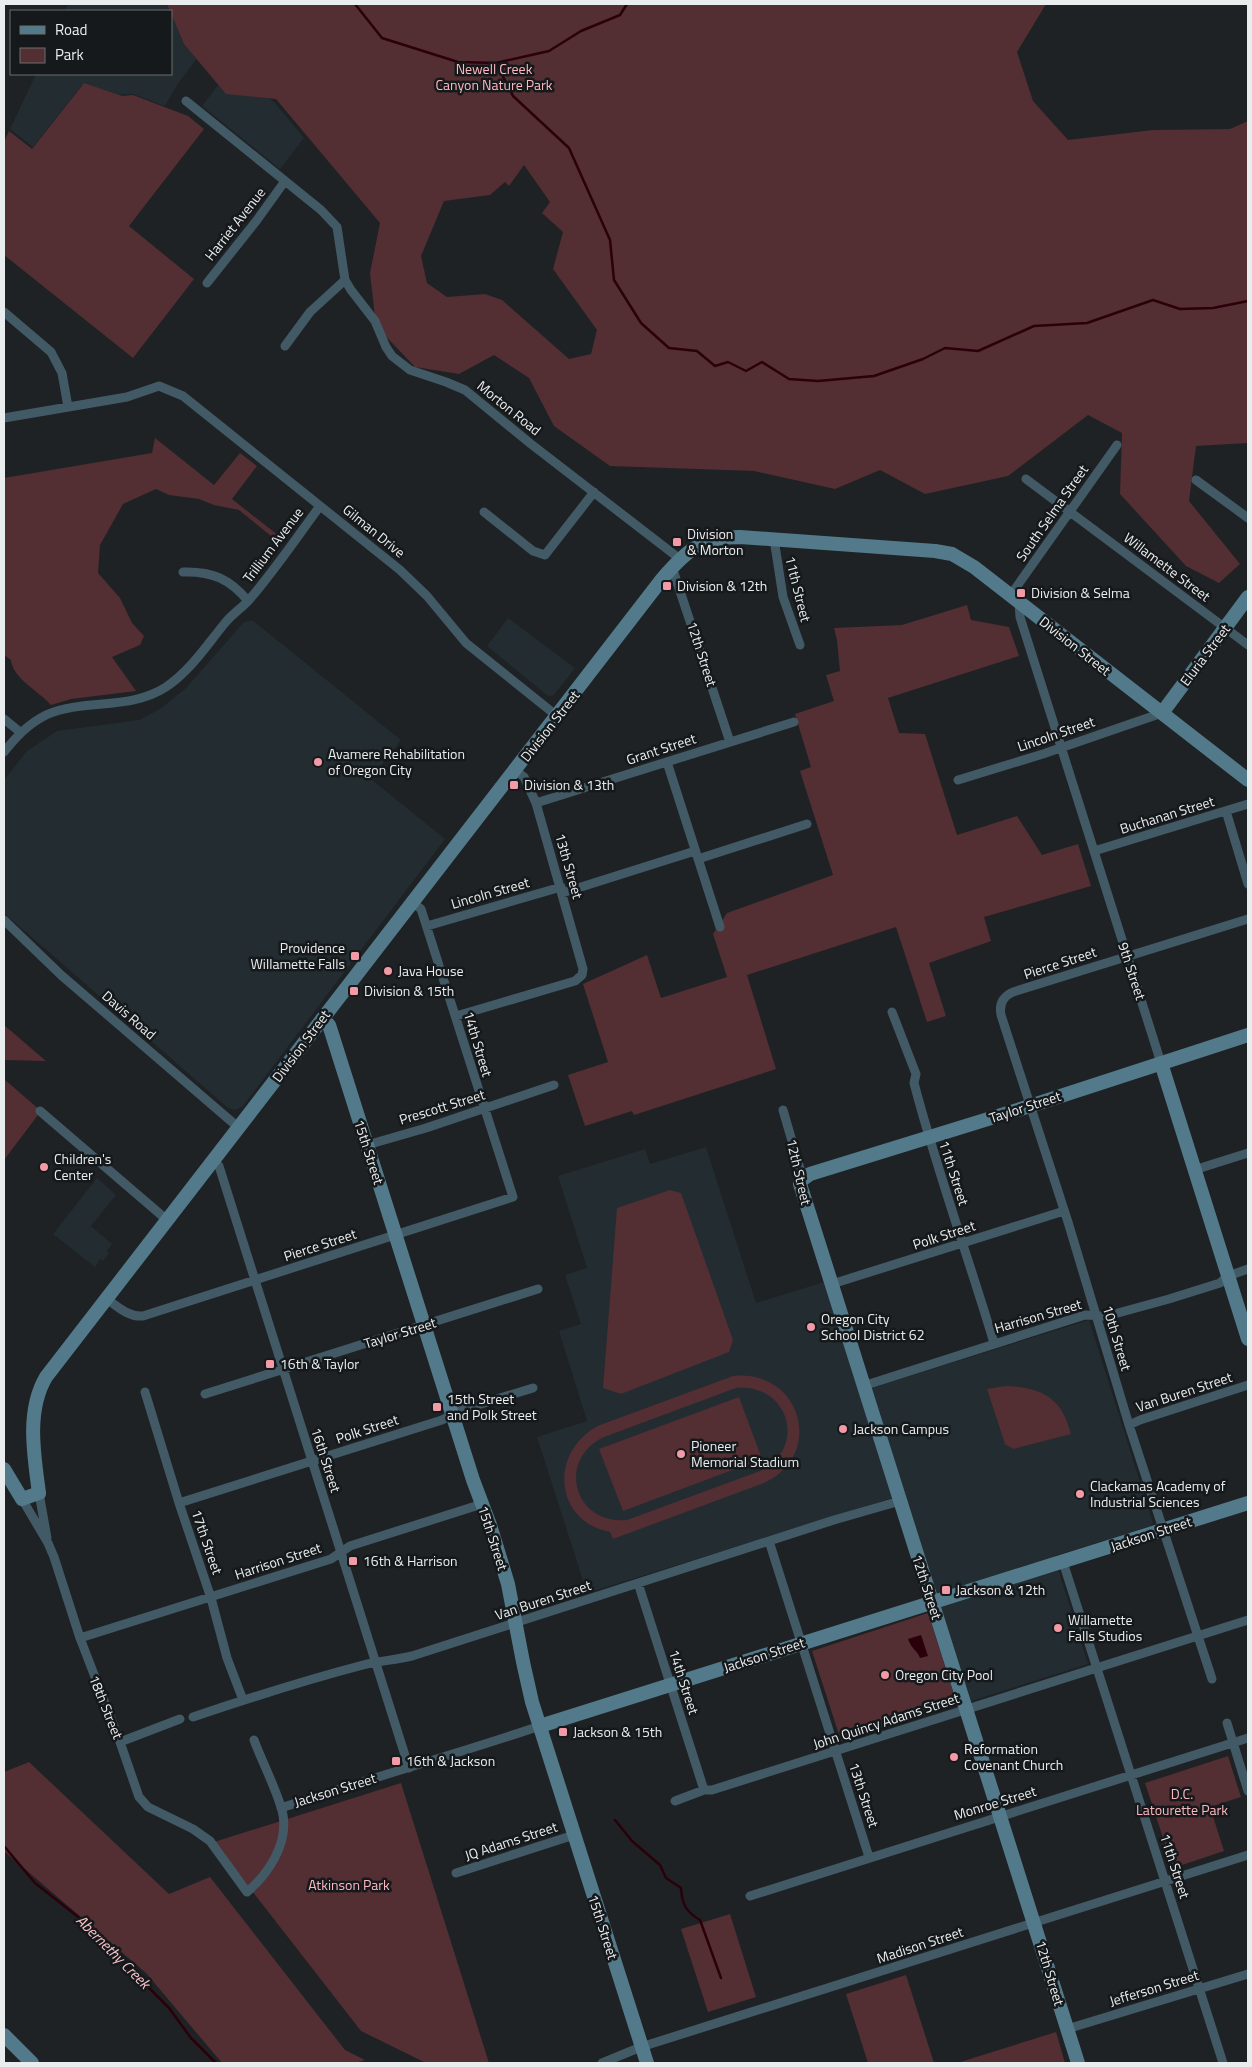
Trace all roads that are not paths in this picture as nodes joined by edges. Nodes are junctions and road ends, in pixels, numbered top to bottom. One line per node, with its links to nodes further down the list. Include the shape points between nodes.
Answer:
1 (186, 101): 2 (street, Morton Road)
2 (285, 181): 3 (street, Morton Road, via 321,210 337,228); 4 (street, Harriet Avenue)
3 (346, 280): 6 (street, via 310,312); 12 (street, Morton Road, via 375,321 386,348 400,363 410,370 465,390)
4 (207, 283)
5 (4, 312): 7 (street, via 51,352 62,372)
6 (285, 346)
7 (68, 407): 8 (street); 13 (street, Gilman Drive, via 127,397 159,386 183,396)
8 (4, 418)
9 (1117, 445): 14 (street, South Selma Street)
10 (1026, 479): 14 (street, Willamette Street)
11 (1196, 480): 16 (street)
12 (594, 492): 15 (street, via 545,556 533,551); 18 (street, Morton Road)
13 (320, 506): 22 (street, Trillium Avenue); 27 (street, Gilman Drive, via 414,582 472,648)
14 (1070, 511): 21 (street, South Selma Street); 23 (street, Willamette Street)
15 (484, 512)
16 (1248, 518)
17 (774, 539): 18 (street, Division Street, via 716,539 697,546); 21 (street, Division Street, via 952,554); 24 (street, 11th Street, via 784,597)
18 (676, 563): 27 (street, Division Street); 31 (street, 12th Street)
19 (183, 572): 22 (street, via 203,572 222,578)
20 (1248, 597): 23 (street, Eluria Street)
21 (1015, 599): 26 (street, Division Street); 32 (street, 9th Street)
22 (248, 601): 30 (street, Trillium Avenue, via 230,617 195,662 166,687 146,697 111,705 61,710 46,715)
23 (1225, 628): 25 (street, Willamette Street); 26 (street, Eluria Street)
24 (800, 645)
25 (1248, 646)
26 (1162, 713): 32 (street, Lincoln Street); 37 (street, Division Street)
27 (557, 716): 35 (street, Division Street)
28 (4, 719): 30 (street)
29 (794, 722): 31 (street, Grant Street)
30 (20, 732): 33 (street, Trillium Avenue)
31 (730, 742): 34 (street, Grant Street)
32 (1060, 747): 36 (street, Lincoln Street); 42 (street, 9th Street)
33 (4, 752)
34 (667, 762): 38 (street, Grant Street); 43 (street)
35 (516, 770): 38 (street, 13th Street, via 524,777); 46 (street, Division Street)
36 (958, 780)
37 (1248, 780)
38 (536, 803): 45 (street, 13th Street)
39 (1248, 804): 40 (street, Buchanan Street)
40 (1226, 811): 42 (street, Buchanan Street); 44 (street)
41 (807, 824): 43 (street, Lincoln Street)
42 (1094, 851): 51 (street, 9th Street)
43 (696, 855): 45 (street, Lincoln Street); 50 (street)
44 (1248, 884)
45 (562, 890): 49 (street, Lincoln Street); 54 (street, 13th Street, via 582,975 575,981)
46 (412, 902): 49 (street, 14th Street, via 421,909); 55 (street, Division Street)
47 (1248, 919): 51 (street, Pierce Street)
48 (4, 920): 63 (street, Davis Road, via 61,975)
49 (426, 926): 54 (street, 14th Street)
50 (720, 926)
51 (1127, 956): 52 (street, Pierce Street, via 1012,992); 57 (street, 9th Street)
52 (1000, 1005): 59 (street, 10th Street)
53 (892, 1012): 64 (street, 11th Street, via 916,1074 914,1083)
54 (456, 1016): 60 (street, 14th Street)
55 (322, 1019): 63 (street, Division Street); 65 (street, 15th Street, via 331,1031)
56 (1248, 1035): 57 (street, Taylor Street)
57 (1161, 1063): 59 (street, Taylor Street); 68 (street, 9th Street)
58 (554, 1085): 60 (street, Prescott Street)
59 (1030, 1106): 64 (street, Taylor Street); 71 (street, 10th Street)
60 (484, 1109): 65 (street, Prescott Street); 70 (street, 14th Street)
61 (783, 1110): 69 (street, 12th Street)
62 (40, 1111): 72 (street)
63 (239, 1128): 67 (street, Division Street)
64 (928, 1138): 69 (street, Taylor Street, via 810,1174); 74 (street, 11th Street)
65 (367, 1145): 73 (street, 15th Street)
66 (1248, 1153): 68 (street)
67 (213, 1162): 72 (street, Division Street); 77 (street, 16th Street, via 218,1166)
68 (1194, 1170): 76 (street, 9th Street)
69 (803, 1179): 78 (street, 12th Street, via 800,1188)
70 (513, 1198): 73 (street, Pierce Street)
71 (1064, 1211): 74 (street, Polk Street); 81 (street, 10th Street)
72 (167, 1220): 80 (street, Division Street)
73 (395, 1234): 77 (street, Pierce Street); 82 (street, 15th Street)
74 (964, 1243): 78 (street, Polk Street); 84 (street, 11th Street)
75 (1248, 1268): 76 (street, Harrison Street)
76 (1228, 1276): 81 (street, Harrison Street, via 1220,1283 1169,1299 1108,1316); 83 (street, 9th Street)
77 (254, 1280): 80 (street, Pierce Street, via 143,1316 125,1313); 85 (street, 16th Street)
78 (832, 1284): 87 (street, 12th Street)
79 (538, 1289): 82 (street, Taylor Street)
80 (106, 1299): 91 (street, Division Street, via 46,1377)
81 (1096, 1315): 84 (street, Harrison Street, via 1085,1315); 93 (street, 10th Street)
82 (424, 1326): 85 (street, Taylor Street); 92 (street, 15th Street)
83 (1248, 1339)
84 (994, 1344): 87 (street, Harrison Street)
85 (283, 1369): 90 (street, Taylor Street); 94 (street, 16th Street)
86 (1248, 1385): 93 (street, Van Buren Street)
87 (864, 1386): 98 (street, 12th Street)
88 (533, 1388): 92 (street, Polk Street)
89 (145, 1392): 99 (street, 17th Street)
90 (205, 1394)
91 (33, 1414): 96 (street, 18th Street)
92 (452, 1414): 94 (street, Polk Street, via 442,1420); 101 (street, 15th Street)
93 (1129, 1425): 102 (street, 10th Street)
94 (312, 1461): 99 (street, Polk Street); 105 (street, 16th Street)
95 (4, 1469): 97 (street, 18th Street)
96 (39, 1493): 97 (street); 104 (street, 18th Street)
97 (22, 1499): 104 (street, 18th Street)
98 (900, 1501): 103 (street, Van Buren Street); 109 (street, 12th Street)
99 (179, 1503): 108 (street, 17th Street)
100 (1248, 1503): 102 (street, Jackson Street)
101 (482, 1504): 105 (street, Harrison Street, via 350,1546); 111 (street, 15th Street, via 501,1560)
102 (1164, 1530): 106 (street, Jackson Street); 112 (street, 10th Street)
103 (769, 1541): 107 (street, Van Buren Street); 114 (street, 13th Street)
104 (48, 1543): 113 (street, 18th Street)
105 (341, 1552): 108 (street, Harrison Street, via 331,1559); 115 (street, 16th Street)
106 (1063, 1562): 109 (street, Jackson Street); 116 (street, 11th Street)
107 (638, 1583): 111 (street, Van Buren Street); 118 (street, 14th Street)
108 (211, 1598): 113 (street, Harrison Street); 119 (street, 17th Street, via 227,1658)
109 (932, 1602): 114 (street, Jackson Street); 120 (street, 12th Street)
110 (1248, 1620): 112 (street, John Quincy Adams Street)
111 (516, 1623): 115 (street, Van Buren Street, via 412,1656); 124 (street, 15th Street)
112 (1198, 1636): 116 (street, John Quincy Adams Street); 117 (street, 10th Street)
113 (80, 1638): 127 (street, 18th Street)
114 (801, 1644): 118 (street, Jackson Street); 129 (street, 13th Street)
115 (376, 1662): 119 (street, Van Buren Street); 130 (street, 16th Street)
116 (1097, 1668): 120 (street, John Quincy Adams Street); 131 (street, 11th Street)
117 (1212, 1679)
118 (670, 1685): 124 (street, Jackson Street); 132 (street, 14th Street)
119 (243, 1700): 121 (street, Van Buren Street)
120 (966, 1710): 129 (street, John Quincy Adams Street); 136 (street, 12th Street)
121 (193, 1717)
122 (180, 1720): 127 (street)
123 (1227, 1723): 128 (street)
124 (540, 1726): 130 (street, Jackson Street); 137 (street, 15th Street)
125 (1248, 1738): 128 (street, Monroe Street)
126 (254, 1740): 135 (street)
127 (120, 1742): 135 (street, 18th Street, via 139,1796 148,1807 205,1837 247,1892 271,1867 280,1846 283,1828)
128 (1233, 1743): 131 (street, Monroe Street); 133 (street)
129 (835, 1751): 132 (street, John Quincy Adams Street); 139 (street, 13th Street)
130 (408, 1768): 135 (street, Jackson Street)
131 (1131, 1775): 136 (street, Monroe Street); 141 (street, 11th Street)
132 (704, 1790): 134 (street, John Quincy Adams Street)
133 (1248, 1791)
134 (675, 1801)
135 (281, 1808)
136 (1000, 1816): 139 (street, Monroe Street); 143 (street, 12th Street)
137 (574, 1834): 140 (street, JQ Adams Street); 148 (street, 15th Street)
138 (1248, 1855): 141 (street, Madison Street)
139 (869, 1857): 142 (street, Monroe Street)
140 (456, 1873)
141 (1165, 1881): 143 (street, Madison Street); 145 (street, 11th Street)
142 (750, 1896)
143 (1035, 1924): 146 (street, 12th Street); 148 (street, Madison Street)
144 (1248, 1974): 145 (street, Jefferson Street)
145 (1200, 1989): 146 (street, Jefferson Street); 153 (street, 11th Street)
146 (1067, 2029): 152 (street, 12th Street)
147 (4, 2035): 149 (street)
148 (641, 2047): 150 (street, Madison Street); 151 (street, 15th Street)
149 (32, 2063)
150 (602, 2063)
151 (646, 2063)
152 (1078, 2063)
153 (1223, 2063)

